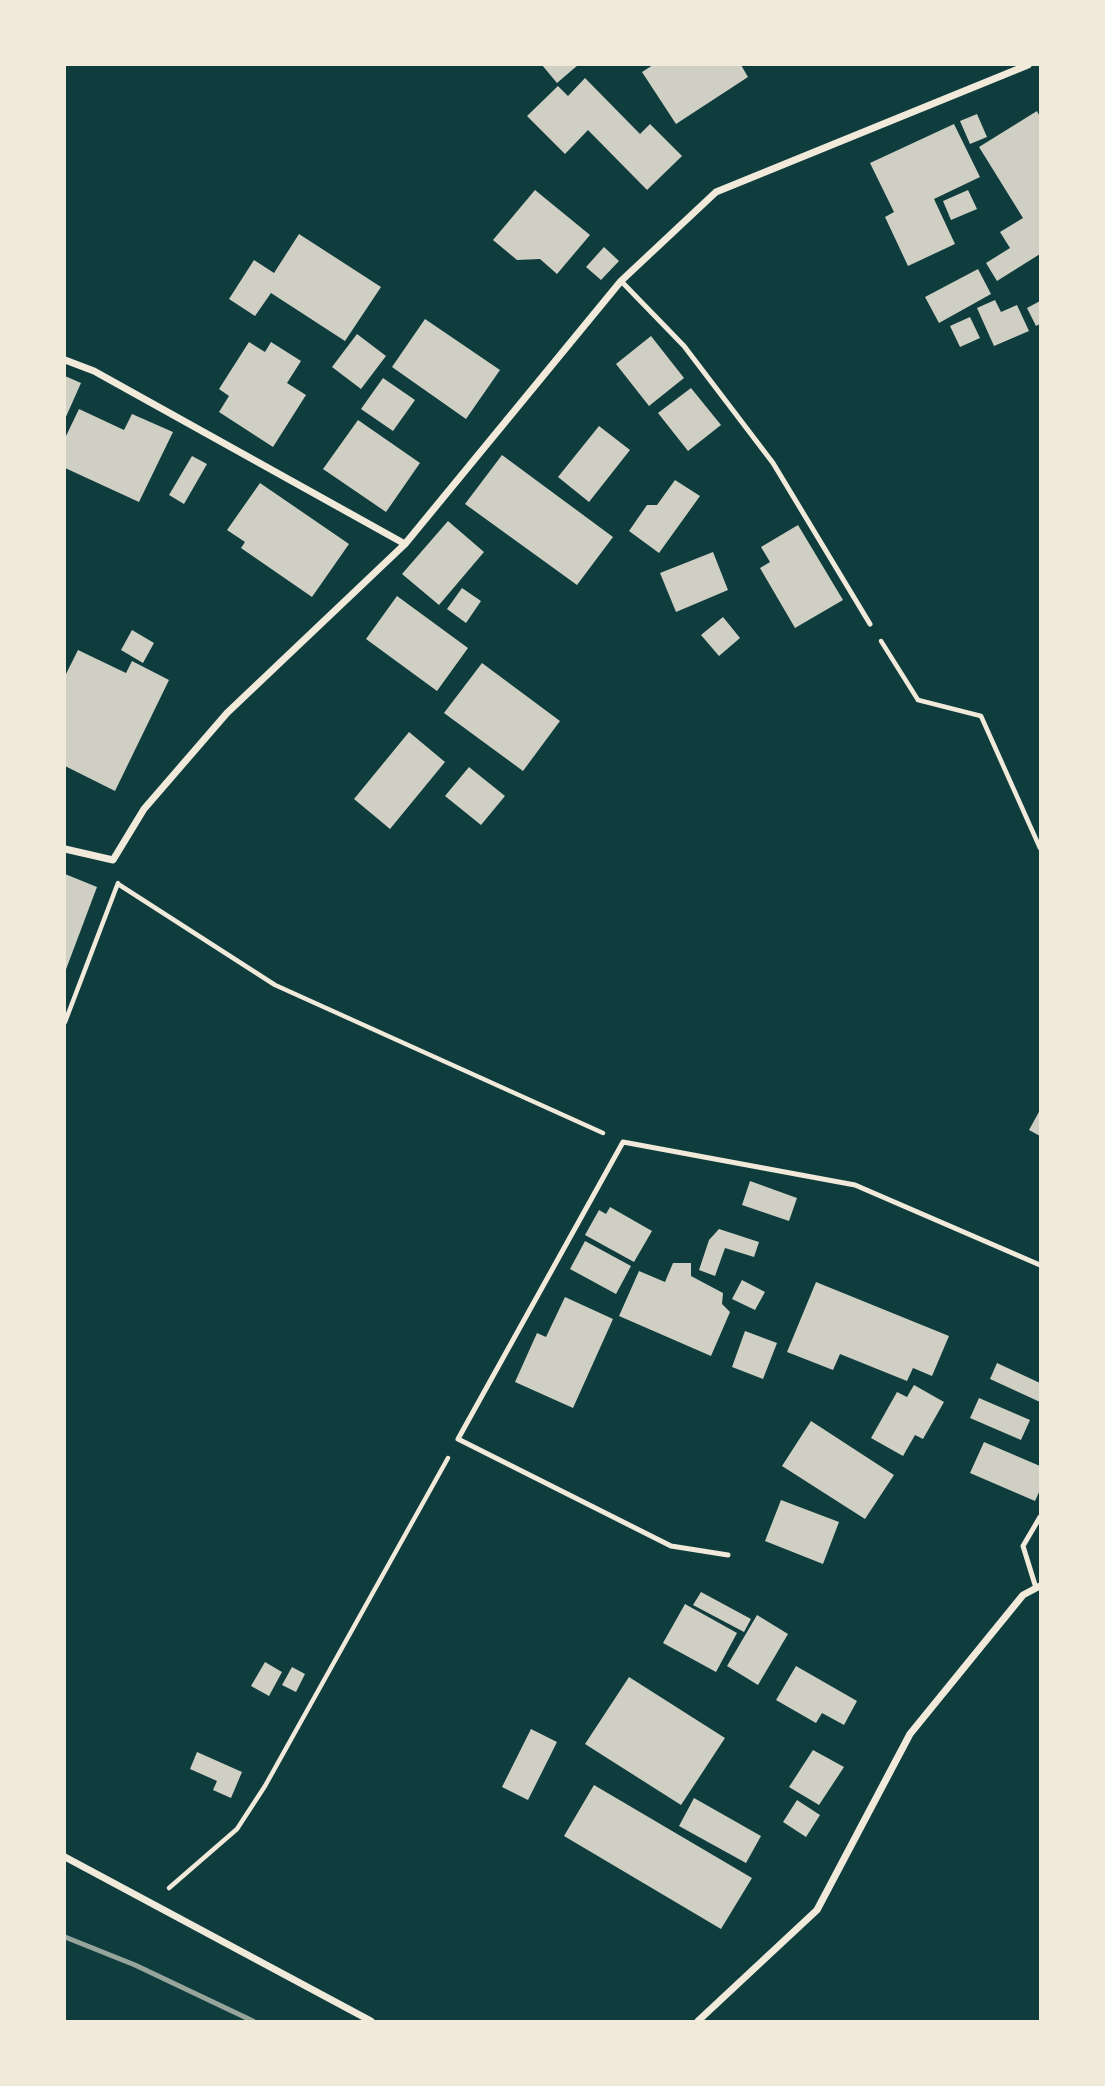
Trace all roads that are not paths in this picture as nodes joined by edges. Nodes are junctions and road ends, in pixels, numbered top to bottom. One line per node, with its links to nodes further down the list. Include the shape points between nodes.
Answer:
1 (1028, 65): 2 (street, via 716,192)
2 (621, 281): 4 (street); 5 (lane, via 684,346 773,463)
3 (65, 360): 4 (street, via 94,371)
4 (405, 544): 6 (street, via 227,713 144,809 113,860)
5 (870, 624)
6 (65, 849)
7 (1040, 1265): 9 (lane, via 855,1185 623,1142 458,1439 671,1546)
8 (1040, 1517): 10 (lane, via 1023,1546)
9 (728, 1555)
10 (1038, 1587): 13 (street, via 1023,1595 910,1734 817,1910)
11 (65, 1857): 12 (street)
12 (371, 2021)
13 (698, 2021)

